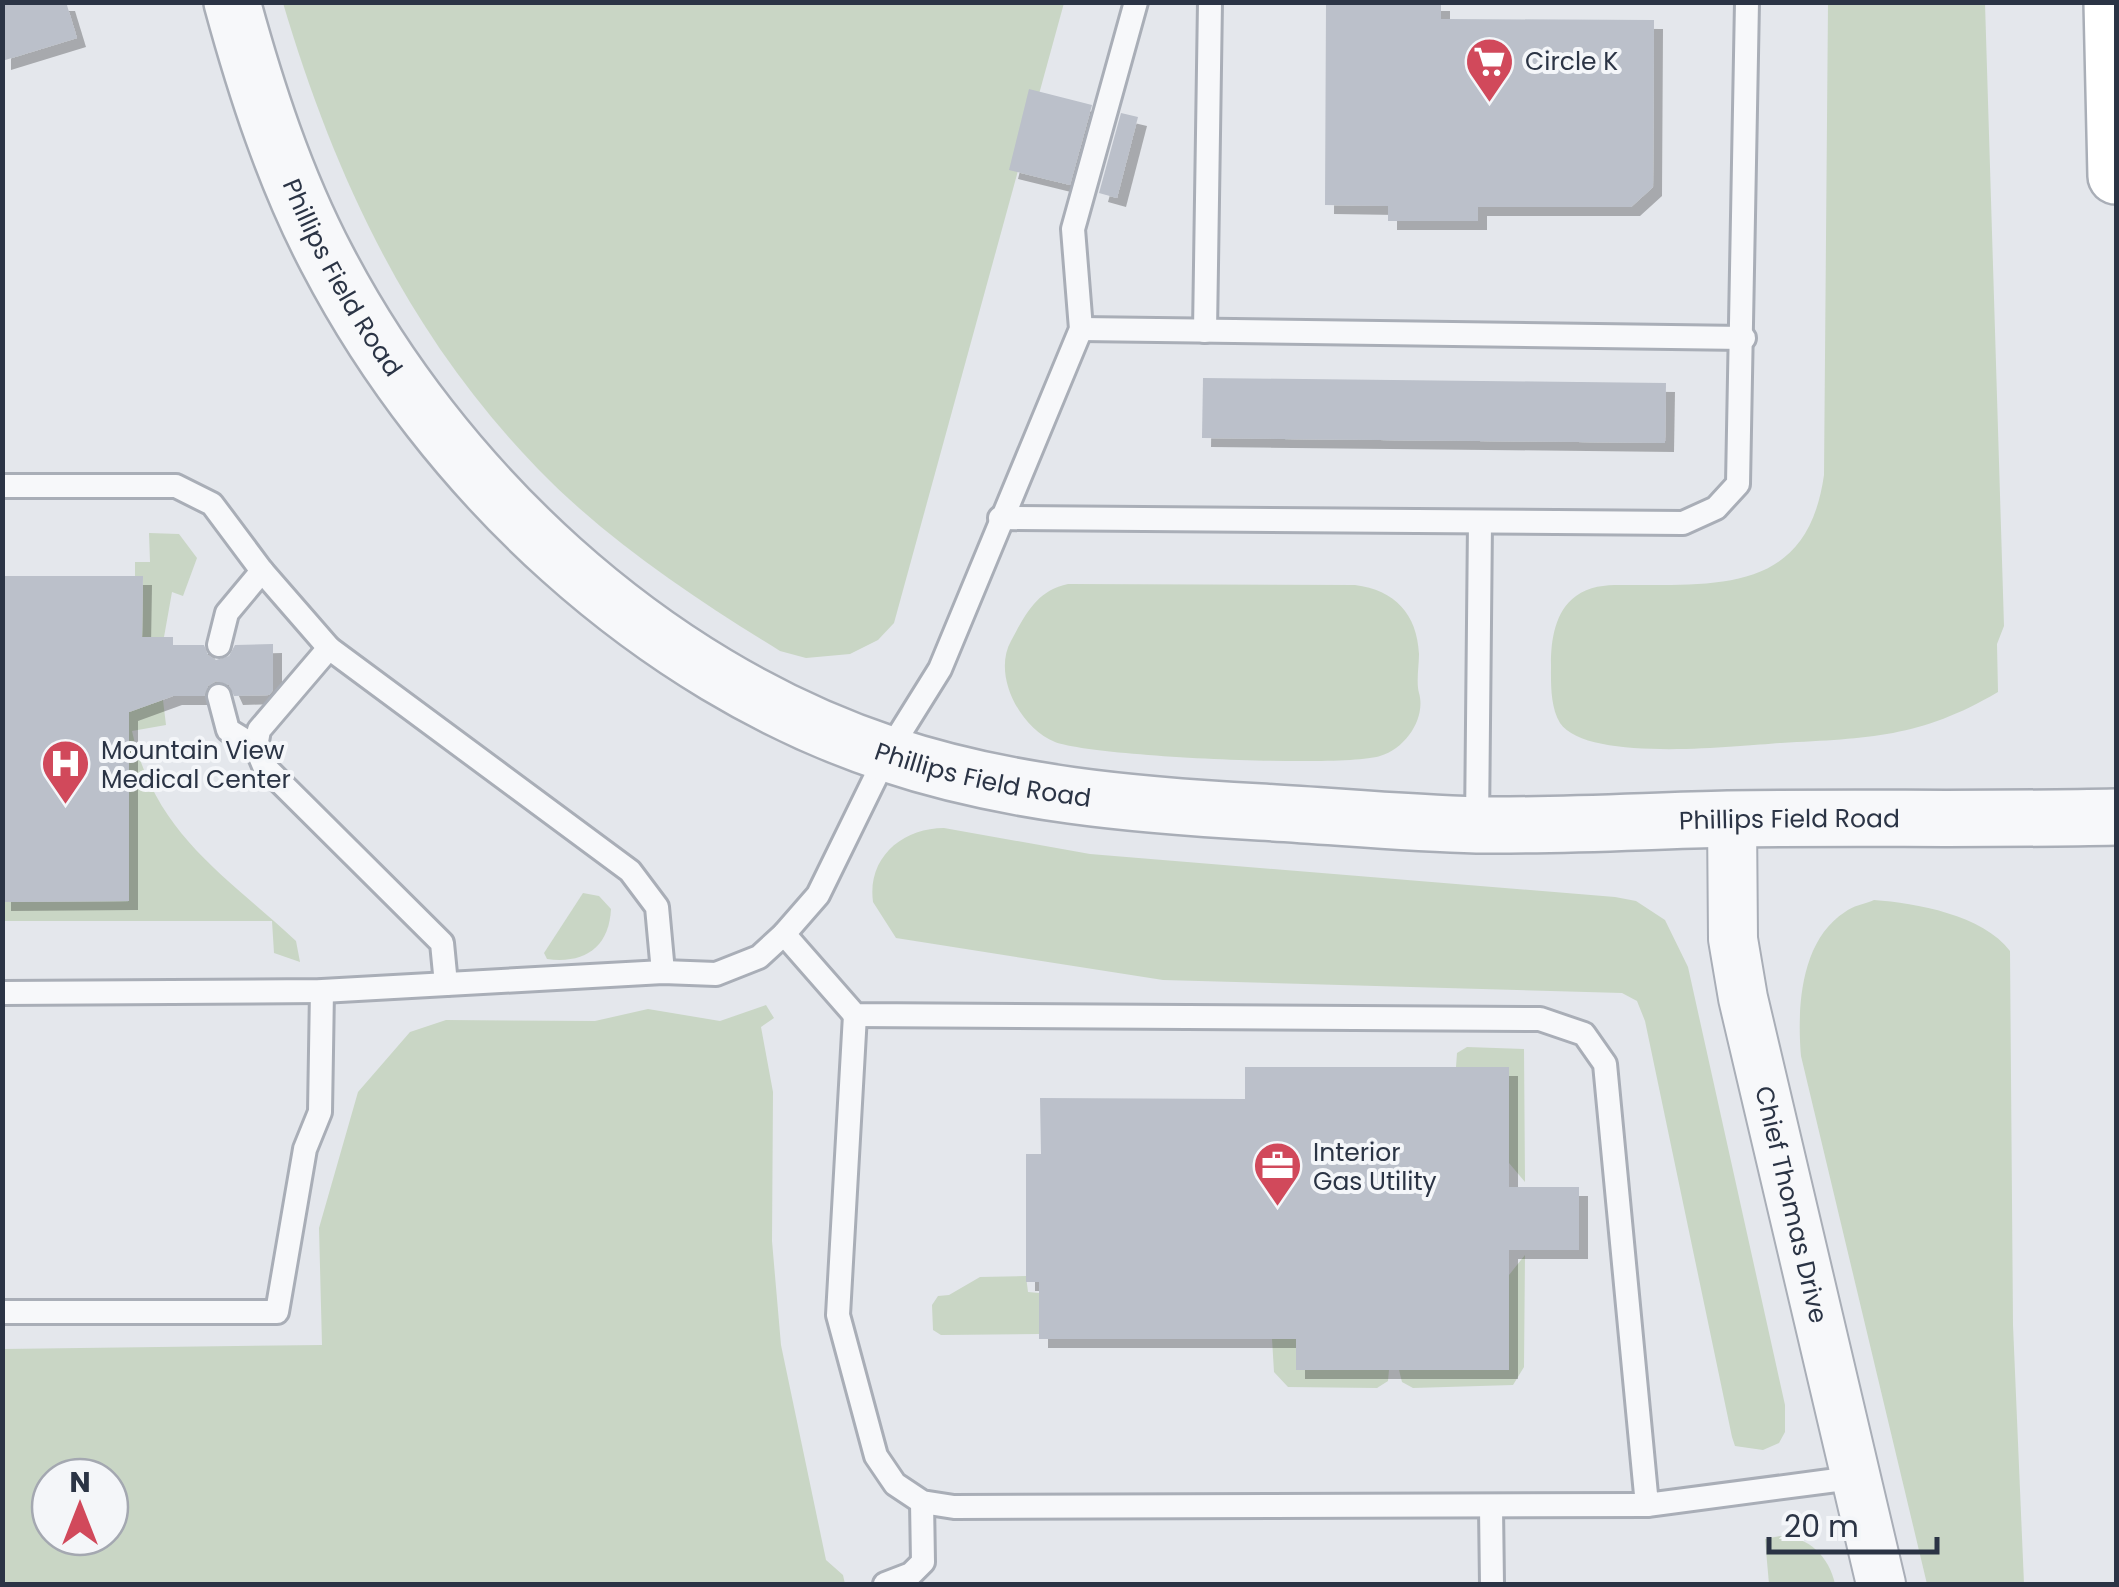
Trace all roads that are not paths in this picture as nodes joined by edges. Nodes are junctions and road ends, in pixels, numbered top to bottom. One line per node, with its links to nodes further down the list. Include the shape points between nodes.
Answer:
1 (232, 2): 18 (street, Phillips Field Road, via 267,117 324,255 386,361 449,444 546,542 653,631 777,706)
2 (1136, 2): 7 (lane, via 1074,229)
3 (1210, 2): 8 (lane)
4 (1747, 2): 9 (lane)
5 (2112, 2): 6 (main road)
6 (2116, 176)
7 (1082, 329): 8 (lane); 11 (lane)
8 (1205, 331): 9 (lane)
9 (1744, 338): 12 (lane, via 1738,484 1716,508 1683,523)
10 (2, 486): 13 (lane, via 176,486 212,504)
11 (1000, 518): 12 (lane); 18 (lane, via 940,669)
12 (1480, 522): 21 (lane)
13 (262, 571): 14 (lane, via 228,613); 15 (lane)
14 (219, 645)
15 (329, 648): 17 (lane, via 259,730); 23 (lane, via 630,872 657,907)
16 (220, 696): 17 (lane, via 228,730)
17 (256, 748): 24 (lane, via 264,766 442,943)
18 (887, 754): 21 (street, Phillips Field Road, via 1027,790 1119,802); 22 (lane, via 818,895)
19 (2116, 817): 20 (street, Phillips Field Road)
20 (1732, 819): 21 (street, Phillips Field Road); 29 (street, Chief Thomas Drive, via 1733,940 1743,998)
21 (1477, 825)
22 (784, 934): 23 (lane, via 759,957 716,974); 27 (lane)
23 (663, 972): 24 (lane)
24 (446, 984): 25 (lane)
25 (322, 991): 26 (lane); 28 (lane, via 320,1112 305,1149 276,1312)
26 (2, 992)
27 (855, 1015): 30 (lane, via 838,1315 876,1456 896,1484); 31 (lane, via 1540,1019 1584,1034 1604,1064)
28 (2, 1312)
29 (1852, 1478): 31 (lane); 35 (street, Chief Thomas Drive)
30 (922, 1502): 32 (lane); 33 (lane, via 923,1562)
31 (1647, 1505): 32 (lane)
32 (1491, 1508): 34 (lane)
33 (885, 1584)
34 (1492, 1584)
35 (1881, 1584)

